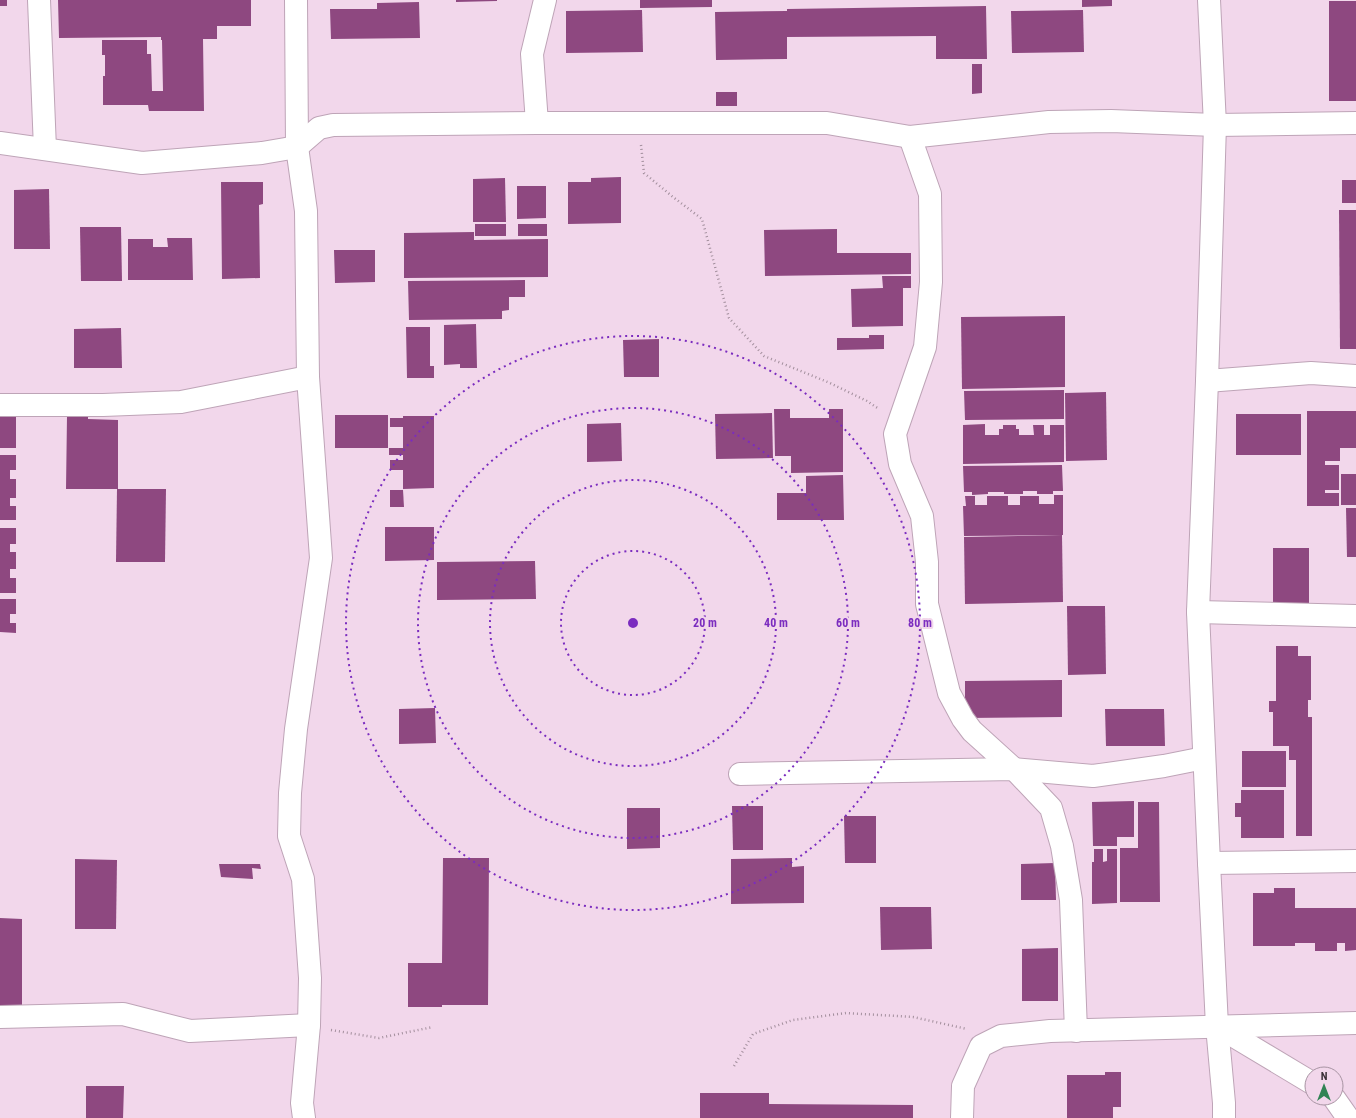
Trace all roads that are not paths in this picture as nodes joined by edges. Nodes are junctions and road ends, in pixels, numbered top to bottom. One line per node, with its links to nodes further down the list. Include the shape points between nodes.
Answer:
1 (39, 0): 11 (street)
2 (296, 0): 10 (street)
3 (545, 0): 5 (street, via 532,54)
4 (1209, 0): 7 (street)
5 (537, 123): 8 (street, via 827,123); 10 (street, via 333,125 319,128)
6 (1356, 123): 7 (street)
7 (1215, 125): 8 (street, via 1111,120 1049,122); 14 (street)
8 (910, 137): 19 (street, via 930,194 931,282 925,347 894,434 900,464 922,516 927,562 927,604 949,693 972,731)
9 (0, 143): 11 (street)
10 (297, 147): 11 (street, via 262,153 142,163); 13 (street, via 306,211)
11 (45, 150)
12 (1356, 376): 14 (street, via 1311,373)
13 (308, 377): 15 (street, via 181,402); 25 (street, via 321,558 296,729 289,836 302,878 310,978)
14 (1207, 381): 16 (street)
15 (0, 405)
16 (1198, 612): 17 (street); 18 (street)
17 (1356, 616)
18 (1204, 758): 19 (street, via 1093,776); 22 (street)
19 (1014, 769): 20 (street); 27 (street, via 1051,808 1062,846 1071,900)
20 (740, 774)
21 (1356, 861): 22 (street)
22 (1209, 863): 26 (street)
23 (0, 1017): 25 (street, via 123,1014 190,1031)
24 (1356, 1023): 26 (street)
25 (309, 1024): 30 (street, via 302,1103)
26 (1217, 1026): 27 (street); 28 (street); 32 (street)
27 (1076, 1031): 31 (street, via 1001,1036 981,1046 963,1086)
28 (1304, 1078)
29 (1340, 1106): 33 (street)
30 (304, 1118)
31 (962, 1118)
32 (1224, 1118)
33 (1348, 1118)

